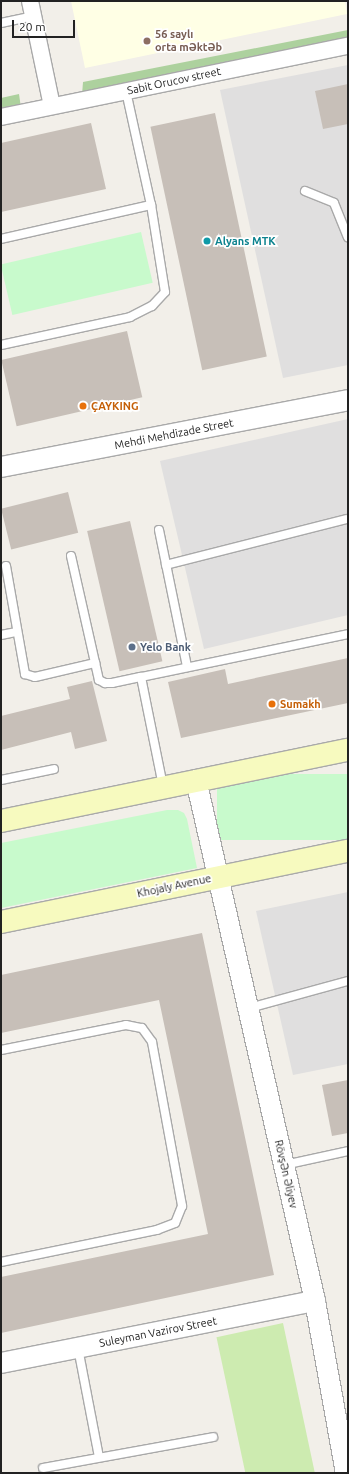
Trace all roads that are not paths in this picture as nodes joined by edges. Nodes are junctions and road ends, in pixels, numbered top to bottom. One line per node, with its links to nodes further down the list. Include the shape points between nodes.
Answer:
1 (32, 9): 2 (lane); 5 (street)
2 (1, 23)
3 (348, 46): 4 (street, Sabit Orucov street)
4 (126, 91): 5 (street, Sabit Orucov street); 8 (lane)
5 (52, 106): 6 (street, Sabit Orucov street)
6 (1, 117)
7 (305, 191): 9 (lane, via 334,203)
8 (151, 205): 10 (lane); 11 (lane, via 165,292 152,306 130,317)
9 (348, 236)
10 (1, 239)
11 (1, 345)
12 (348, 400): 13 (street, Mehdi Mehdizade Street)
13 (1, 467)
14 (346, 519): 17 (lane)
15 (159, 530): 17 (lane)
16 (71, 556): 22 (lane)
17 (166, 565): 23 (lane)
18 (6, 566): 19 (lane)
19 (17, 632): 21 (lane); 22 (lane, via 26,674 35,677)
20 (348, 634): 23 (lane)
21 (1, 635)
22 (95, 663): 24 (lane, via 100,680 106,683)
23 (187, 667): 24 (lane)
24 (141, 677): 29 (lane)
25 (348, 750): 28 (main road)
26 (54, 769): 27 (lane)
27 (1, 780)
28 (196, 780): 29 (main road); 32 (street, Rövşən Əliyev)
29 (163, 787): 30 (main road)
30 (1, 821)
31 (348, 851): 32 (main road, Khojaly Avenue)
32 (218, 877): 33 (main road, Khojaly Avenue); 35 (street, Rövşən Əliyev)
33 (1, 922)
34 (348, 980): 35 (lane)
35 (248, 1008): 38 (street, Rövşən Əliyev)
36 (1, 1050): 39 (lane, via 126,1025 142,1028 152,1042 182,1206 174,1223 158,1230)
37 (348, 1151): 38 (lane)
38 (284, 1165): 40 (street, Rövşən Əliyev)
39 (1, 1262)
40 (315, 1301): 41 (street, Suleyman Vazirov Street); 45 (street, Rövşən Əliyev)
41 (78, 1347): 42 (street, Suleyman Vazirov Street); 44 (lane)
42 (1, 1363)
43 (212, 1437): 44 (lane)
44 (99, 1457): 46 (lane)
45 (346, 1463)
46 (43, 1468)

